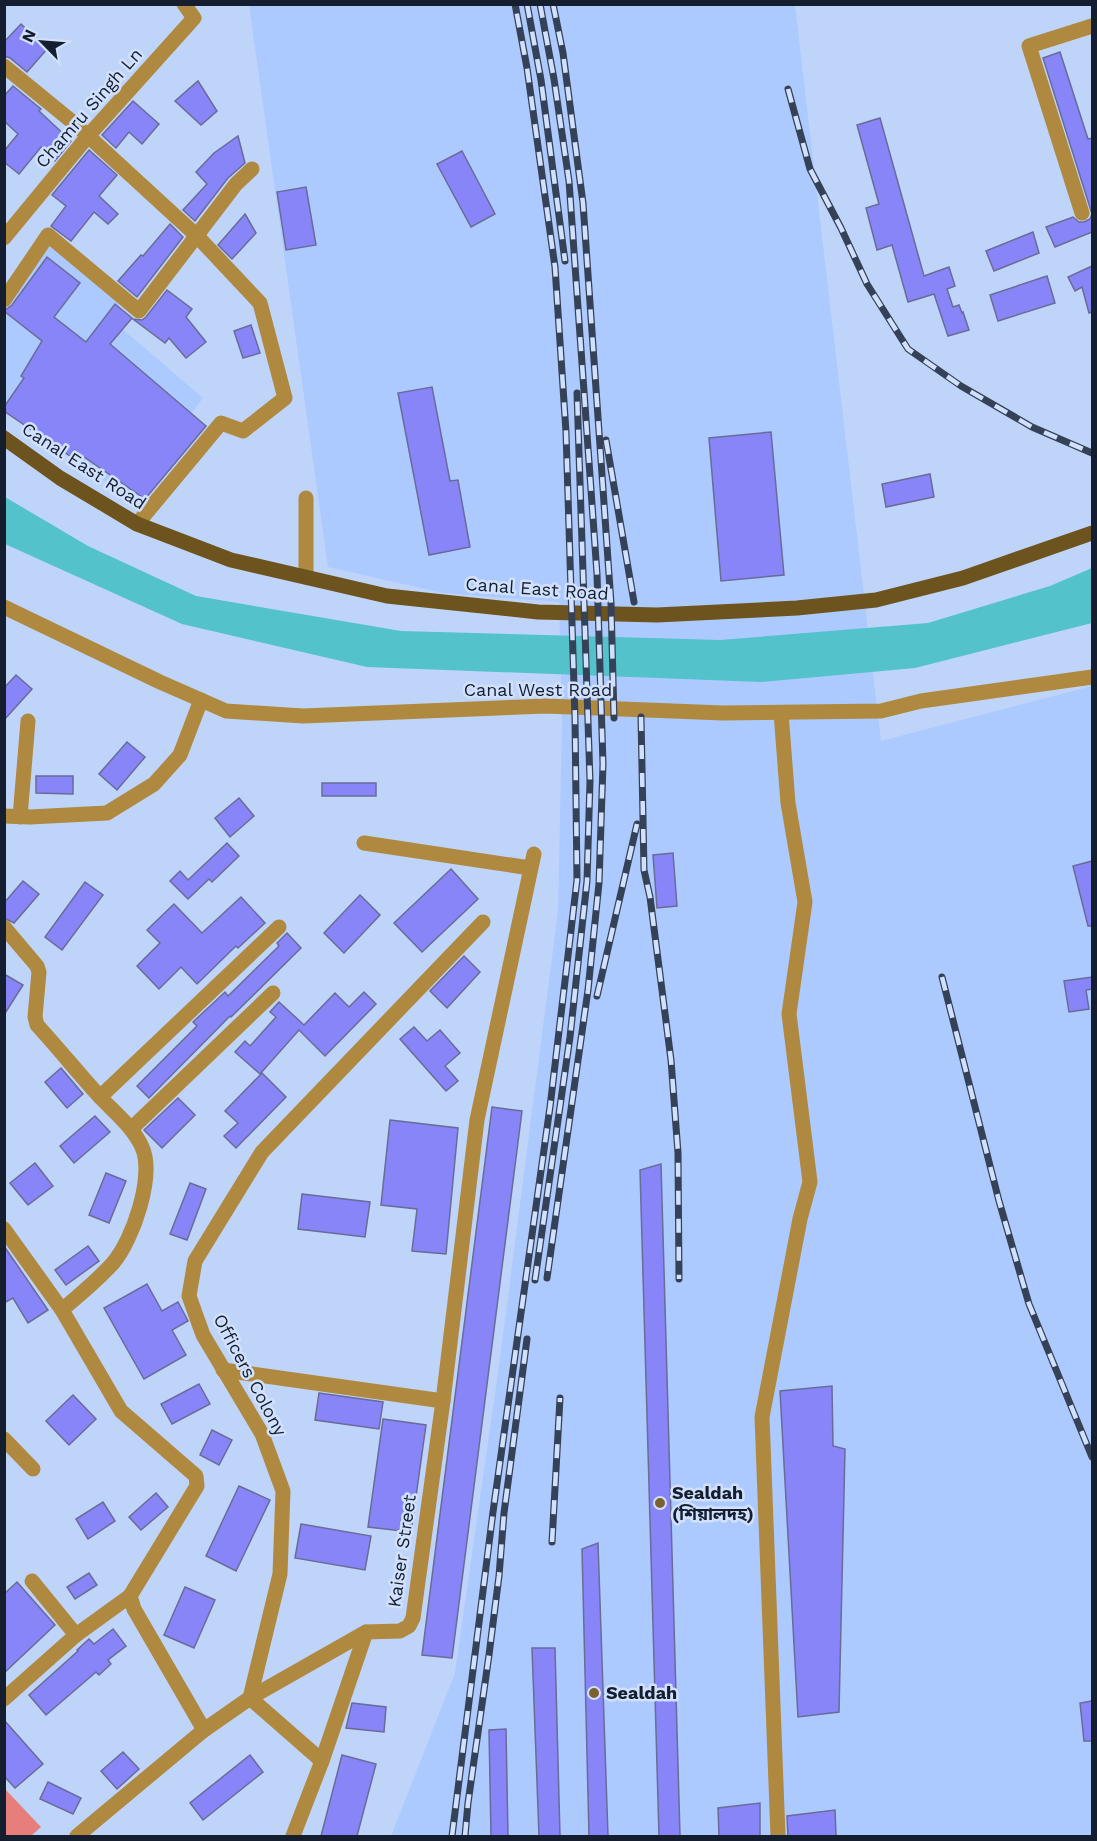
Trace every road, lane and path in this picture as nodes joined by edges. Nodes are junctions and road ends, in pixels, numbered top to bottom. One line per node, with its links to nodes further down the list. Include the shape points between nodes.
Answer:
1 (184, 4): 4 (street, Chamru Singh Ln, via 194,18)
2 (1092, 26): 6 (street, via 1029,46)
3 (4, 66): 4 (street)
4 (88, 136): 7 (street); 8 (street, Chamru Singh Ln)
5 (252, 169): 7 (street)
6 (1082, 213)
7 (197, 236): 9 (street, via 139,311 48,235); 12 (street, via 260,303 285,398 243,431 221,423)
8 (4, 238)
9 (4, 300)
10 (4, 438): 12 (main road, Canal East Road, via 60,478)
11 (306, 498): 14 (street)
12 (137, 524): 14 (main road, Canal East Road, via 231,560)
13 (1092, 533): 14 (main road, Canal East Road, via 963,578 876,600 797,608 657,615 538,612 387,596)
14 (306, 577)
15 (4, 607): 17 (street, Canal West Road)
16 (1092, 677): 18 (street, Canal West Road, via 921,701 881,711)
17 (201, 700): 18 (street, Canal West Road, via 226,711 303,716 546,706); 20 (street, via 180,755 154,784 107,813)
18 (781, 713): 44 (street, via 788,803 805,902 789,1014 810,1182 762,1417)
19 (28, 721): 20 (street)
20 (12, 816)
21 (364, 843): 31 (street, Kaiser Street, via 532,861 477,1120)
22 (483, 922): 30 (street, Officers Colony, via 262,1152 195,1261 189,1296 203,1335)
23 (4, 927): 26 (street, via 37,966 38,1025)
24 (279, 927): 26 (street)
25 (273, 993): 27 (street)
26 (100, 1097): 27 (street)
27 (131, 1129): 29 (street, via 143,1149 147,1178 132,1229 113,1263)
28 (4, 1229): 29 (street)
29 (62, 1310): 35 (street, via 121,1411 198,1481)
30 (223, 1370): 31 (street); 38 (street, Officers Colony, via 262,1434 283,1491 280,1574)
31 (443, 1401): 36 (street, Kaiser Street, via 413,1618 400,1631)
32 (4, 1439): 33 (street)
33 (33, 1469)
34 (32, 1581): 37 (street)
35 (130, 1596): 37 (street); 40 (street)
36 (366, 1632): 38 (street, Kaiser Street); 41 (street)
37 (76, 1635): 39 (street)
38 (250, 1698): 40 (street, Kaiser Street); 41 (street)
39 (4, 1699)
40 (204, 1730): 42 (street, Kaiser Street)
41 (322, 1761): 43 (street)
42 (77, 1836)
43 (293, 1836)
44 (778, 1836)

